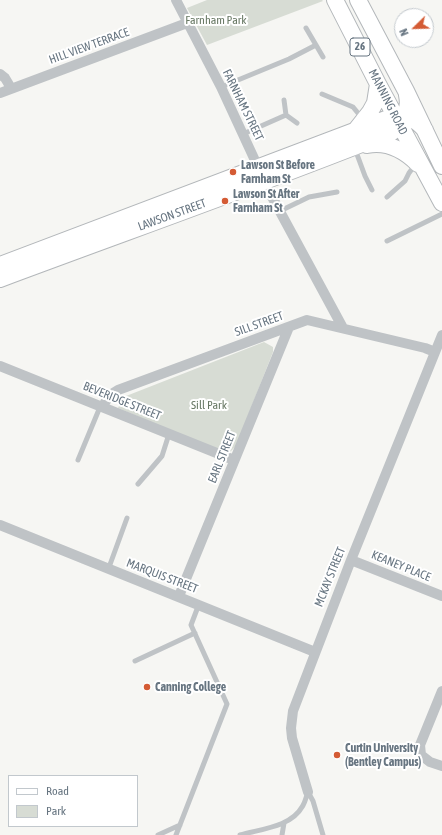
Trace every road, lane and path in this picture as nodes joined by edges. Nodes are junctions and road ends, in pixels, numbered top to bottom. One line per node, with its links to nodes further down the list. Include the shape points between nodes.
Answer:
1 (176, 0): 4 (street, FARNHAM STREET)
2 (336, 0): 9 (main road, MANNING ROAD / 26)
3 (358, 0): 14 (main road, MANNING ROAD / 26)
4 (187, 23): 10 (street, HILL VIEW TERRACE); 11 (street, FARNHAM STREET)
5 (306, 28): 6 (lane)
6 (316, 44): 7 (lane); 11 (lane, via 289,59)
7 (323, 56)
8 (0, 74): 10 (street)
9 (378, 84): 17 (main road, MANNING ROAD / 26); 19 (main road, via 375,103)
10 (12, 88): 12 (street, HILL VIEW TERRACE)
11 (221, 88): 21 (street, FARNHAM STREET)
12 (0, 93)
13 (322, 94): 19 (lane, via 353,107)
14 (408, 95): 17 (main road, via 408,108); 20 (main road, MANNING ROAD / 26)
15 (284, 100): 16 (lane)
16 (286, 115): 18 (lane); 21 (lane)
17 (400, 120): 19 (main road, LAWSON STREET); 20 (main road, via 418,122); 22 (main road, LAWSON STREET, via 392,132); 24 (main road, MANNING ROAD / 26)
18 (297, 123)
19 (359, 125): 25 (main road, LAWSON STREET)
20 (425, 130): 23 (main road, MANNING ROAD / 26)
21 (243, 134): 25 (street, FARNHAM STREET)
22 (354, 147): 24 (main road, via 386,145 404,153); 25 (main road, LAWSON STREET); 26 (lane)
23 (442, 166)
24 (421, 168): 28 (lane, via 409,173); 29 (main road, MANNING ROAD / 26)
25 (262, 174): 30 (street, FARNHAM STREET); 33 (main road, LAWSON STREET); 34 (main road, LAWSON STREET, via 169,216)
26 (372, 190)
27 (337, 192): 30 (lane, via 309,197)
28 (387, 197)
29 (442, 203)
30 (280, 211): 36 (street, FARNHAM STREET)
31 (442, 214): 32 (lane)
32 (387, 241)
33 (0, 265)
34 (0, 280)
35 (289, 327): 36 (street, SILL STREET, via 307,320); 40 (street, SILL STREET, via 118,390 110,395); 43 (street, EARL STREET)
36 (343, 328): 38 (street, SILL STREET)
37 (442, 335): 38 (street, MCKAY STREET)
38 (435, 352): 47 (street, MCKAY STREET)
39 (0, 366): 40 (street, BEVERIDGE STREET)
40 (101, 407): 41 (street, BEVERIDGE STREET); 42 (lane)
41 (168, 434): 43 (street, BEVERIDGE STREET); 44 (lane, via 162,456)
42 (78, 460)
43 (234, 460): 49 (street, EARL STREET)
44 (138, 484)
45 (127, 518): 48 (lane)
46 (0, 525): 48 (street, MARQUIS STREET)
47 (351, 560): 50 (street, KEANEY PLACE); 53 (street, MCKAY STREET)
48 (108, 570): 49 (street, MARQUIS STREET)
49 (179, 596): 51 (street, MARQUIS STREET)
50 (442, 596)
51 (199, 604): 52 (lane, via 191,625); 53 (street, MARQUIS STREET)
52 (195, 633): 54 (lane); 59 (lane, via 227,704)
53 (315, 652): 57 (street, MCKAY STREET, via 293,711 291,728)
54 (135, 661)
55 (442, 691): 56 (street, via 420,745 421,755 430,762)
56 (442, 766)
57 (308, 792): 58 (lane, via 302,807); 64 (lane, MCKAY STREET)
58 (284, 822): 62 (lane); 63 (lane)
59 (180, 825): 60 (lane); 61 (lane)
60 (158, 835)
61 (176, 835)
62 (240, 835)
63 (282, 835)
64 (323, 835)

